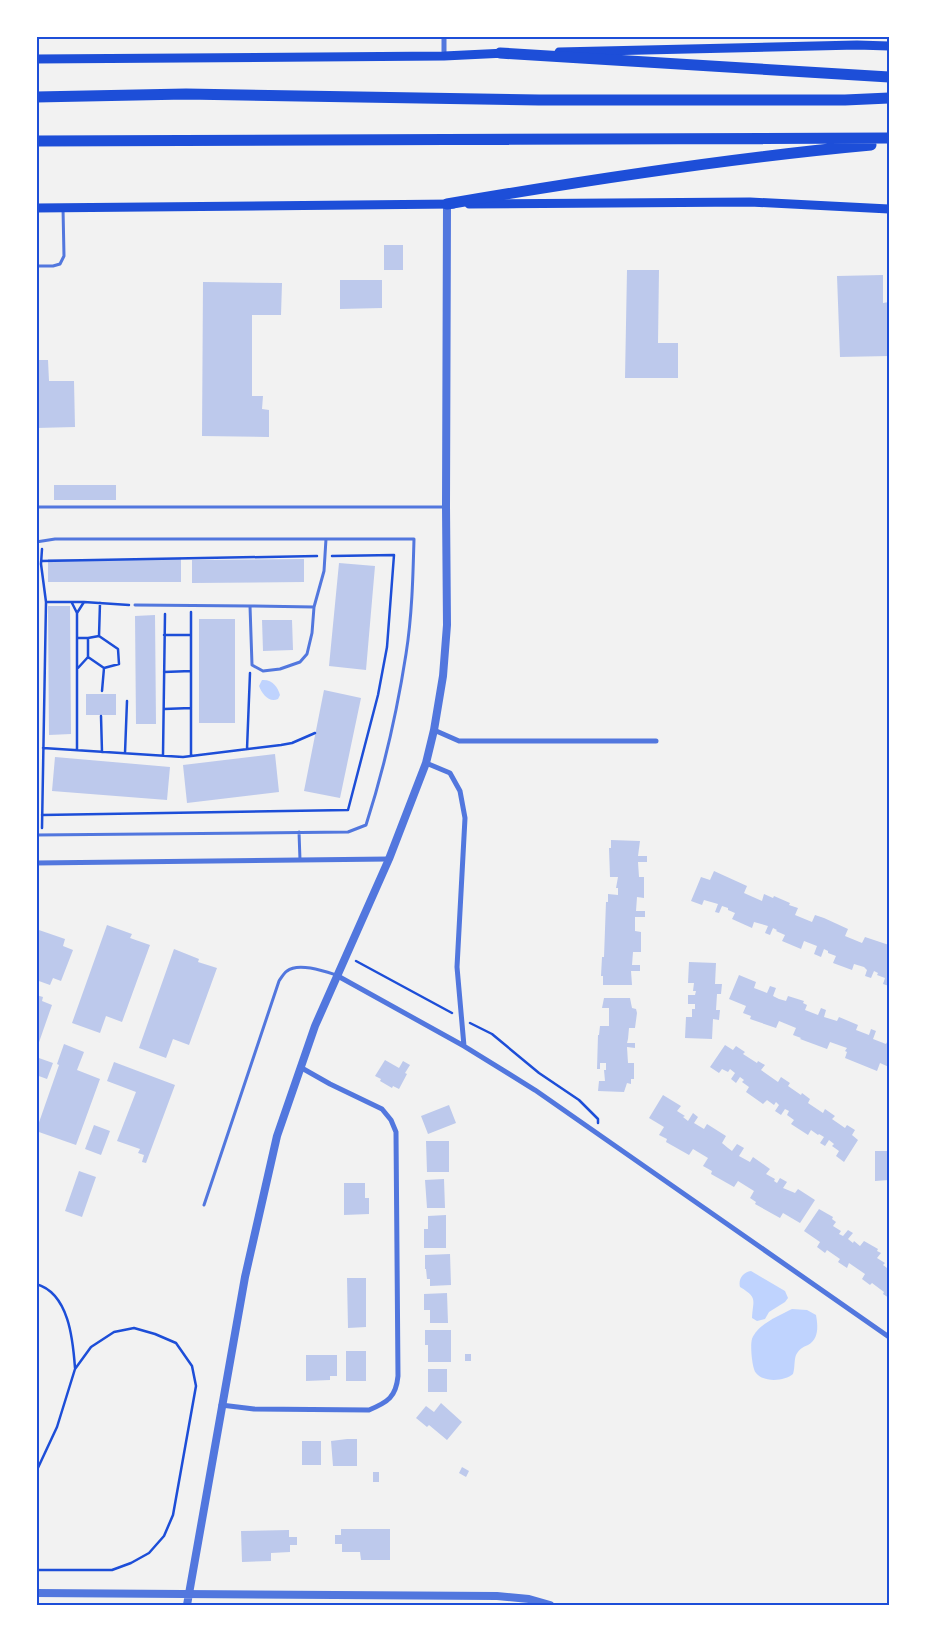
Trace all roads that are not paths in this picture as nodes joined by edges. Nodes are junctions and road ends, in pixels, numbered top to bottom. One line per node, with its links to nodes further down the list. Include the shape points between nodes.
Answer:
1 (444, 36): 4 (street)
2 (889, 46): 3 (main road)
3 (500, 53): 4 (main road); 6 (highway)
4 (444, 56): 5 (main road)
5 (36, 59)
6 (889, 77)
7 (36, 97): 8 (highway, via 186,94 539,100)
8 (889, 98)
9 (889, 138): 10 (highway)
10 (36, 141)
11 (889, 144): 12 (highway, via 792,152 594,179)
12 (447, 204): 13 (main road); 15 (main road, via 750,202); 18 (street)
13 (63, 207): 14 (main road); 16 (lane, via 64,256 60,264)
14 (36, 208)
15 (889, 209)
16 (36, 266)
17 (36, 506): 18 (lane)
18 (446, 507): 24 (street, via 447,626)
19 (326, 539): 20 (lane, via 55,539); 23 (lane, via 321,587); 27 (lane, via 414,539 412,594 393,728 366,825 348,832)
20 (36, 542)
21 (136, 605): 22 (lane)
22 (250, 606): 23 (lane); 23 (lane, via 250,662 264,671 288,667 300,662 307,654)
23 (314, 607)
24 (434, 730): 25 (street, via 460,741); 26 (street)
25 (656, 741)
26 (426, 763): 29 (street); 33 (street, via 450,773 460,791 465,818 458,966)
27 (299, 832): 28 (lane); 30 (lane)
28 (36, 835)
29 (389, 859): 30 (street); 32 (street)
30 (300, 860): 31 (street)
31 (36, 863)
32 (336, 975): 33 (street); 34 (street); 35 (lane, via 313,968 298,968 288,970 279,980)
33 (464, 1046): 36 (street, via 535,1090)
34 (300, 1067): 37 (street, via 269,1170); 37 (street, via 382,1109 396,1132 396,1390 384,1404 369,1410 254,1409)
35 (204, 1205)
36 (889, 1337)
37 (221, 1405): 39 (street)
38 (36, 1593): 39 (street)
39 (189, 1594): 40 (street); 41 (street, via 497,1596)
40 (187, 1605)
41 (550, 1605)

